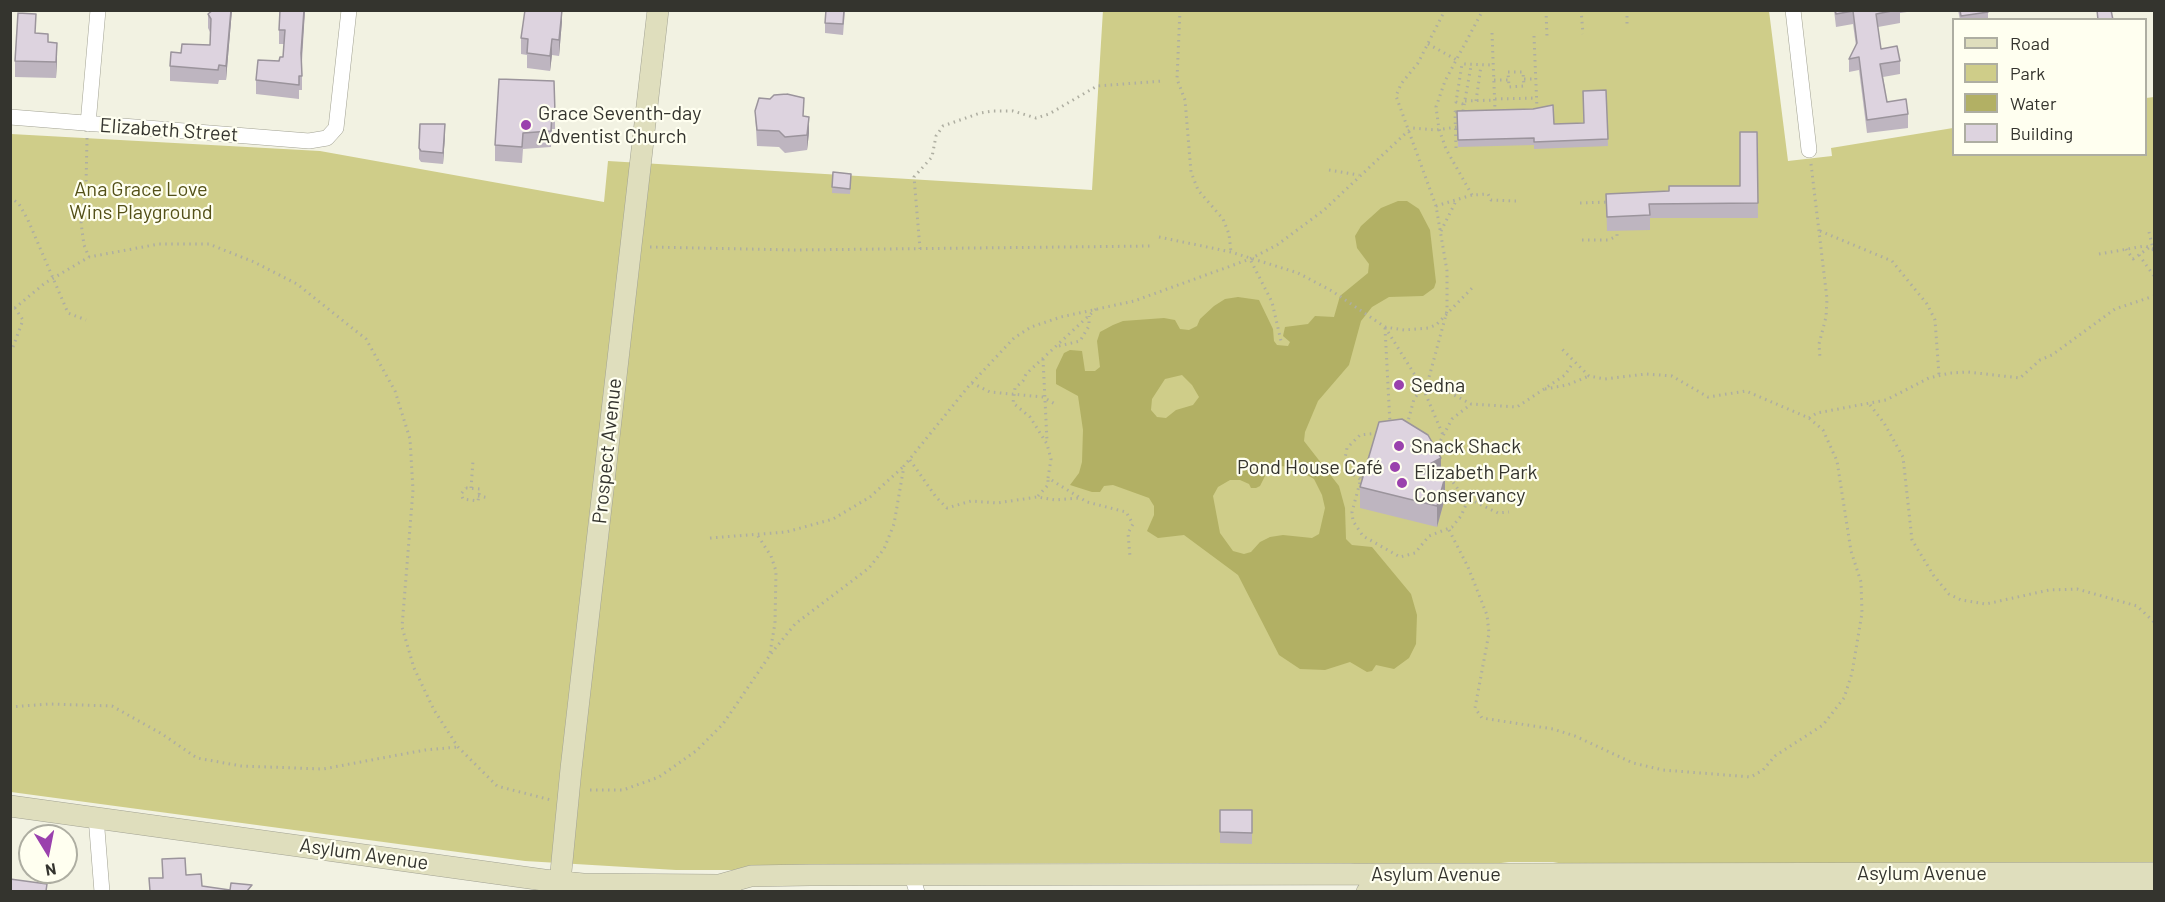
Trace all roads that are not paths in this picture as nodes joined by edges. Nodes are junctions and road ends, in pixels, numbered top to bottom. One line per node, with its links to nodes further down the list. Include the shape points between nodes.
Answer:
1 (98, 10): 6 (street)
2 (349, 10): 6 (street, Elizabeth Street, via 336,128 327,138 309,141)
3 (658, 10): 15 (main road, Prospect Avenue)
4 (1793, 10): 7 (street)
5 (10, 117): 6 (street, Elizabeth Street)
6 (87, 131)
7 (1809, 150)
8 (10, 806): 9 (main road, Asylum Avenue)
9 (96, 817): 15 (main road, Asylum Avenue); 16 (street)
10 (2154, 873): 14 (main road, Asylum Avenue)
11 (915, 884): 12 (main road, Asylum Avenue, via 751,876); 13 (main road, Asylum Avenue)
12 (719, 885): 15 (main road, Asylum Avenue); 17 (main road, Asylum Avenue)
13 (1674, 885): 14 (main road, Asylum Avenue); 18 (main road, Asylum Avenue)
14 (2031, 885): 19 (main road, Asylum Avenue)
15 (561, 886)
16 (102, 891)
17 (743, 891)
18 (1368, 891)
19 (2154, 891)

